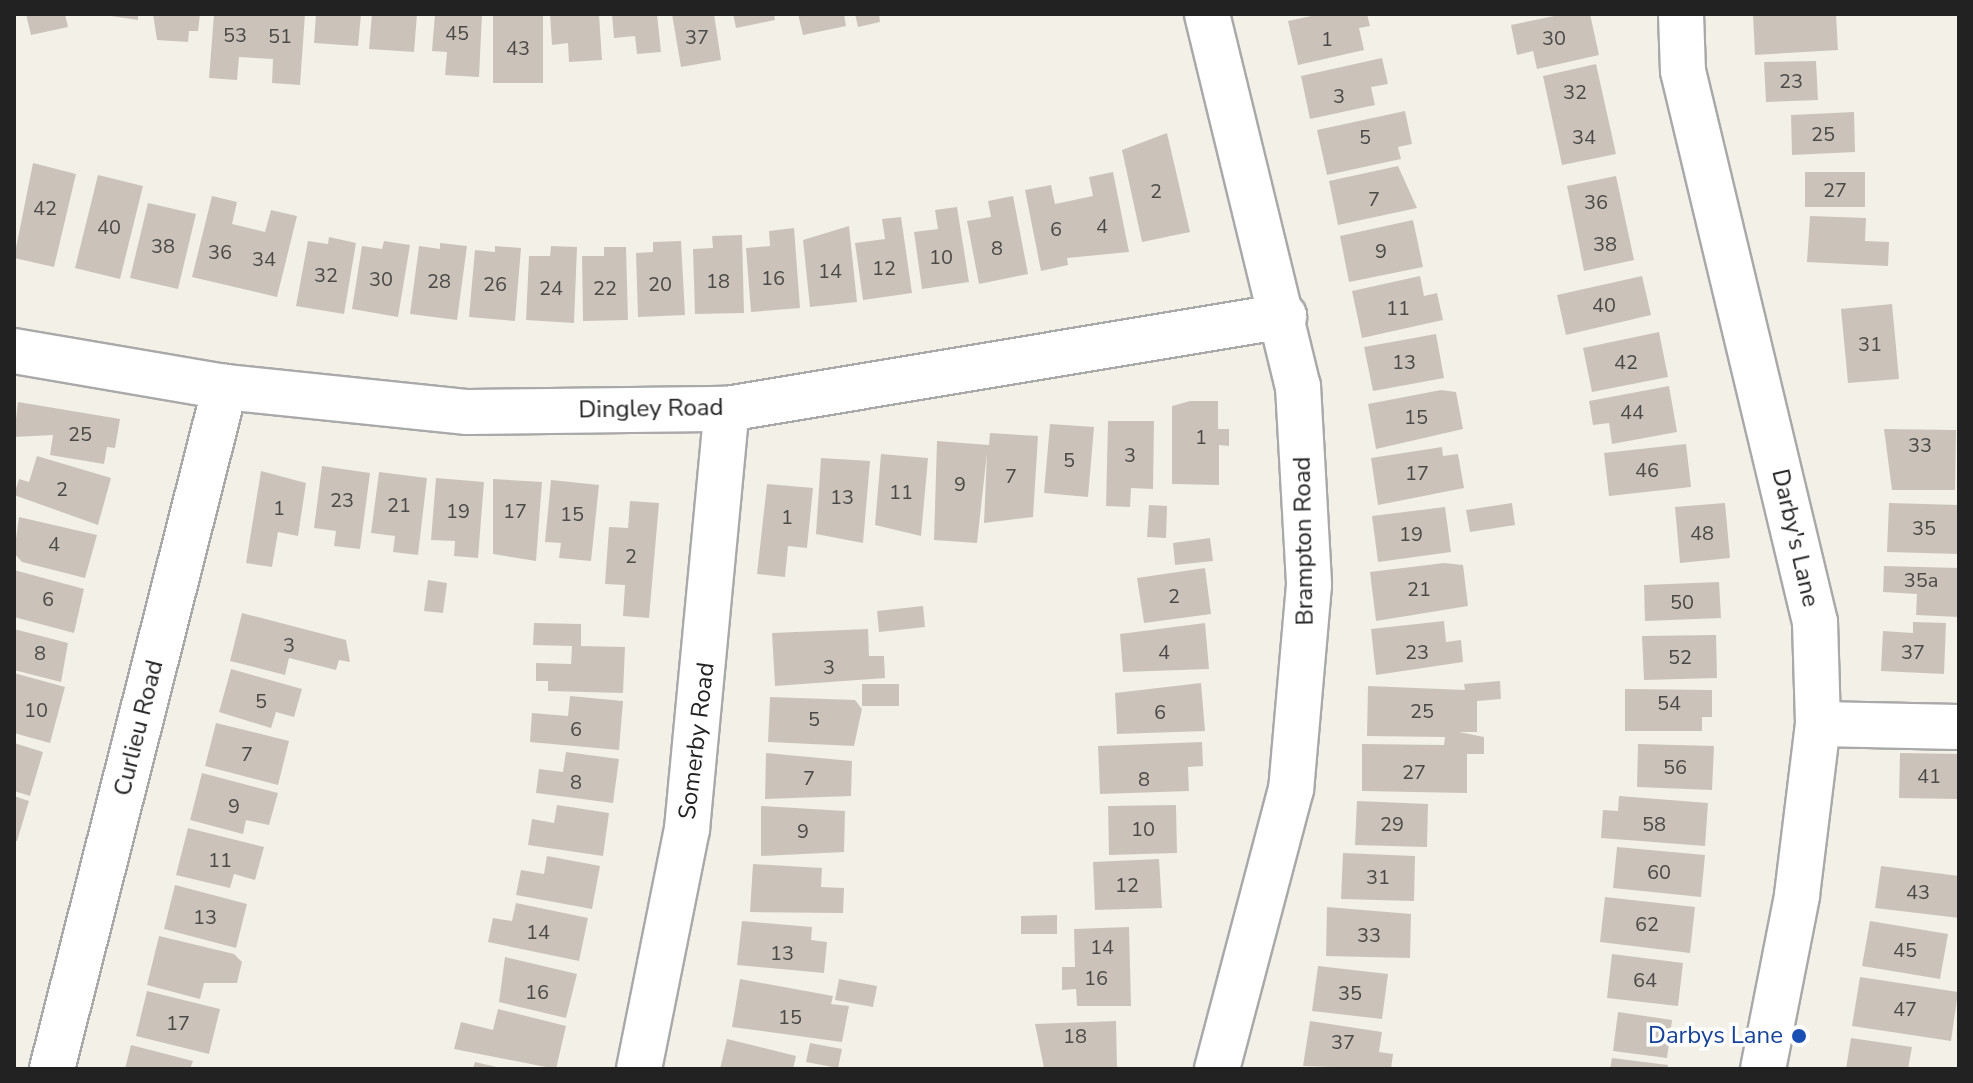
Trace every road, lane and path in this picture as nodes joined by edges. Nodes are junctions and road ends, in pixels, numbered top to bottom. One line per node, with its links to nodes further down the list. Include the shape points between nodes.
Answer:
1 (1207, 14): 3 (street, Brampton Road)
2 (1681, 14): 7 (street, Darby's Lane, via 1683,71 1815,622)
3 (1284, 316): 6 (street, Dingley Road); 11 (street, Brampton Road, via 1305,472 1309,585 1301,708 1291,789)
4 (14, 351): 5 (street, Dingley Road)
5 (225, 387): 6 (street, Dingley Road, via 468,412); 9 (street, Curlieu Road)
6 (727, 409): 10 (street, Somerby Road, via 687,829)
7 (1818, 724): 8 (street); 12 (street, Darby's Lane, via 1797,896)
8 (1959, 727)
9 (52, 1069)
10 (639, 1069)
11 (1217, 1069)
12 (1763, 1069)

